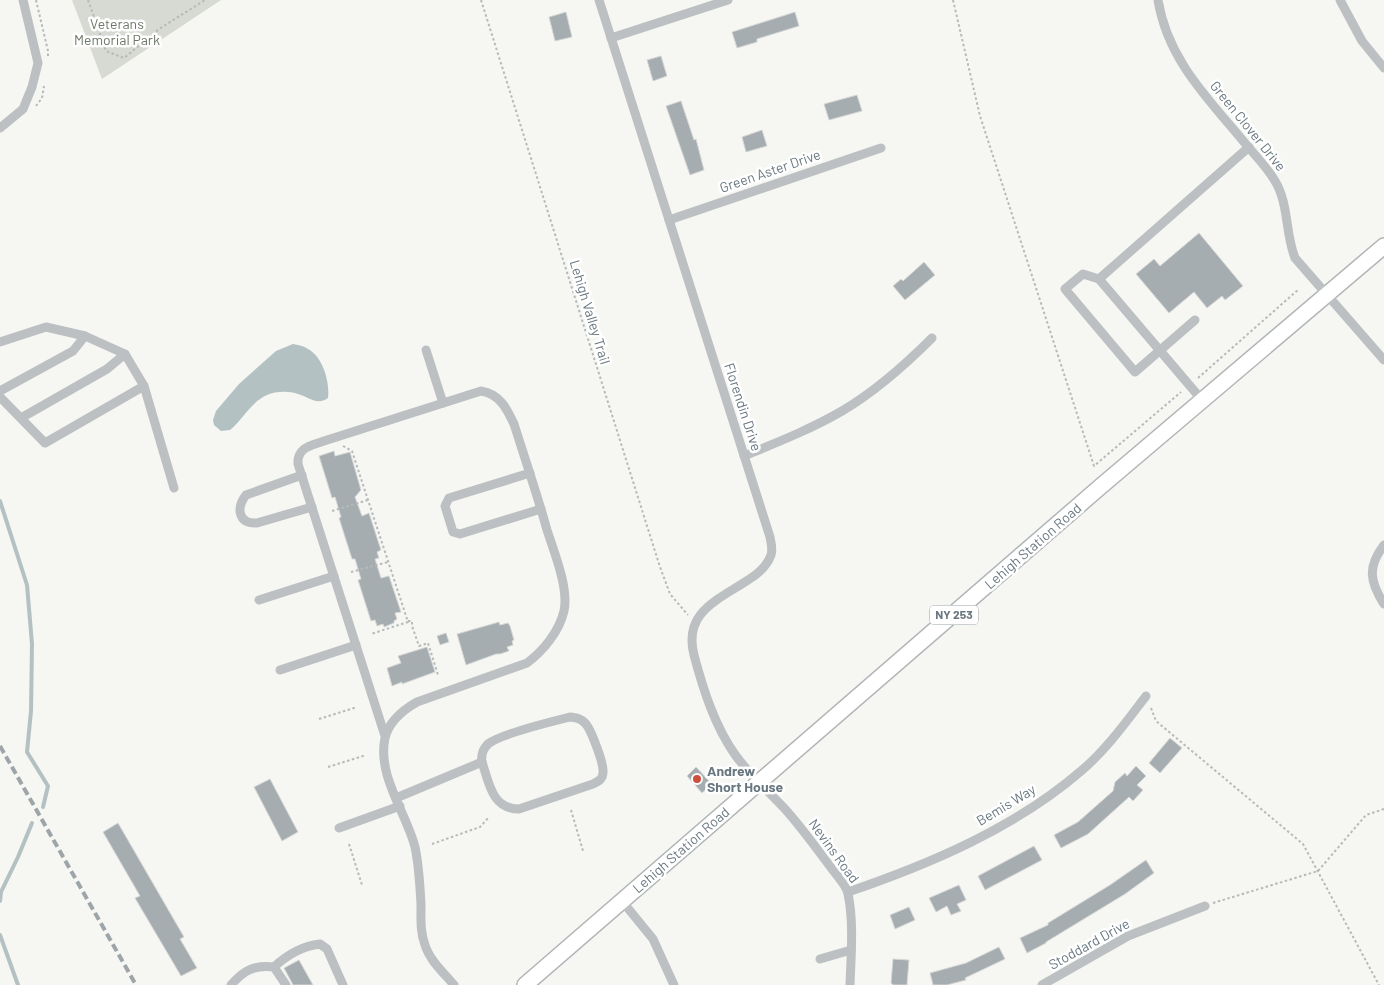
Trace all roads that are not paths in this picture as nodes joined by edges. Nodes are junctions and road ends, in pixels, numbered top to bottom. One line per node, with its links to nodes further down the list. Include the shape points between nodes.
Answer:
1 (23, 0): 8 (street, via 38,62 23,110)
2 (600, 0): 6 (street, Florendin Drive)
3 (728, 0): 6 (street)
4 (1158, 0): 9 (street, Green Clover Drive, via 1167,35 1184,69)
5 (1340, 0): 7 (street, via 1362,41)
6 (611, 38): 11 (street, Florendin Drive)
7 (1384, 68)
8 (0, 128)
9 (1249, 147): 13 (street); 14 (street, Green Clover Drive, via 1281,192 1295,258)
10 (881, 148): 11 (street, Green Aster Drive)
11 (668, 220): 29 (street, Florendin Drive)
12 (1384, 246): 14 (main road, Lehigh Station Road / NY 253)
13 (1099, 279): 20 (street); 20 (street, via 1084,274 1066,289 1135,372)
14 (1327, 294): 22 (street, Green Clover Drive); 26 (main road, Lehigh Station Road / NY 253)
15 (1195, 320): 20 (street)
16 (85, 336): 18 (street, via 46,327); 21 (street); 24 (street, via 73,351)
17 (932, 338): 29 (street, via 871,392 844,410)
18 (0, 342)
19 (426, 350): 27 (street)
20 (1160, 351): 26 (street)
21 (125, 354): 23 (street); 28 (street, via 107,369)
22 (1384, 360)
23 (144, 386): 28 (street, via 45,443); 32 (street)
24 (0, 391)
25 (0, 397): 28 (street)
26 (1202, 400): 44 (main road, Lehigh Station Road / NY 253)
27 (443, 403): 30 (street, via 481,391 500,401 514,424); 31 (street, via 303,449 298,464)
28 (21, 418)
29 (744, 456): 44 (street, Florendin Drive, via 770,536 770,557 755,576 697,617 692,637 710,704 725,739)
30 (530, 473): 34 (street); 34 (street, via 449,498 445,506 453,532 460,534)
31 (302, 475): 33 (street); 33 (street, via 246,495 240,507 241,514 250,524 257,524)
32 (174, 488)
33 (312, 507): 36 (street)
34 (541, 509): 42 (street, via 565,599 564,612 546,646 527,664 406,708)
35 (1384, 545): 38 (street, via 1374,560 1372,571 1376,592)
36 (334, 576): 37 (street); 39 (street)
37 (260, 600)
38 (1384, 604)
39 (356, 645): 40 (street); 42 (street)
40 (280, 670)
41 (1146, 696): 47 (street, Bemis Way, via 1082,771 1021,814 929,861)
42 (385, 736): 45 (street, via 385,767)
43 (482, 762): 43 (street, via 484,750 494,740 552,721 580,718 587,725 603,773 593,784 511,809 497,802 492,795); 45 (street)
44 (759, 782): 47 (street, Nevins Road, via 816,847); 48 (main road, Lehigh Station Road / NY 253)
45 (398, 802): 46 (street); 56 (street, via 418,862 425,946 433,961)
46 (339, 828)
47 (848, 892): 50 (street, Nevins Road)
48 (622, 901): 57 (main road, Lehigh Station Road / NY 253); 58 (street, via 653,939)
49 (1205, 906): 60 (street, Stoddard Drive, via 1128,936)
50 (851, 950): 51 (street); 59 (street, Nevins Road)
51 (820, 959)
52 (274, 967): 53 (street, via 260,965 241,973); 54 (street); 55 (street, via 286,956 320,944 327,949)
53 (231, 985)
54 (286, 985)
55 (343, 985)
56 (454, 985)
57 (525, 985)
58 (674, 985)
59 (850, 985)
60 (1042, 985)

